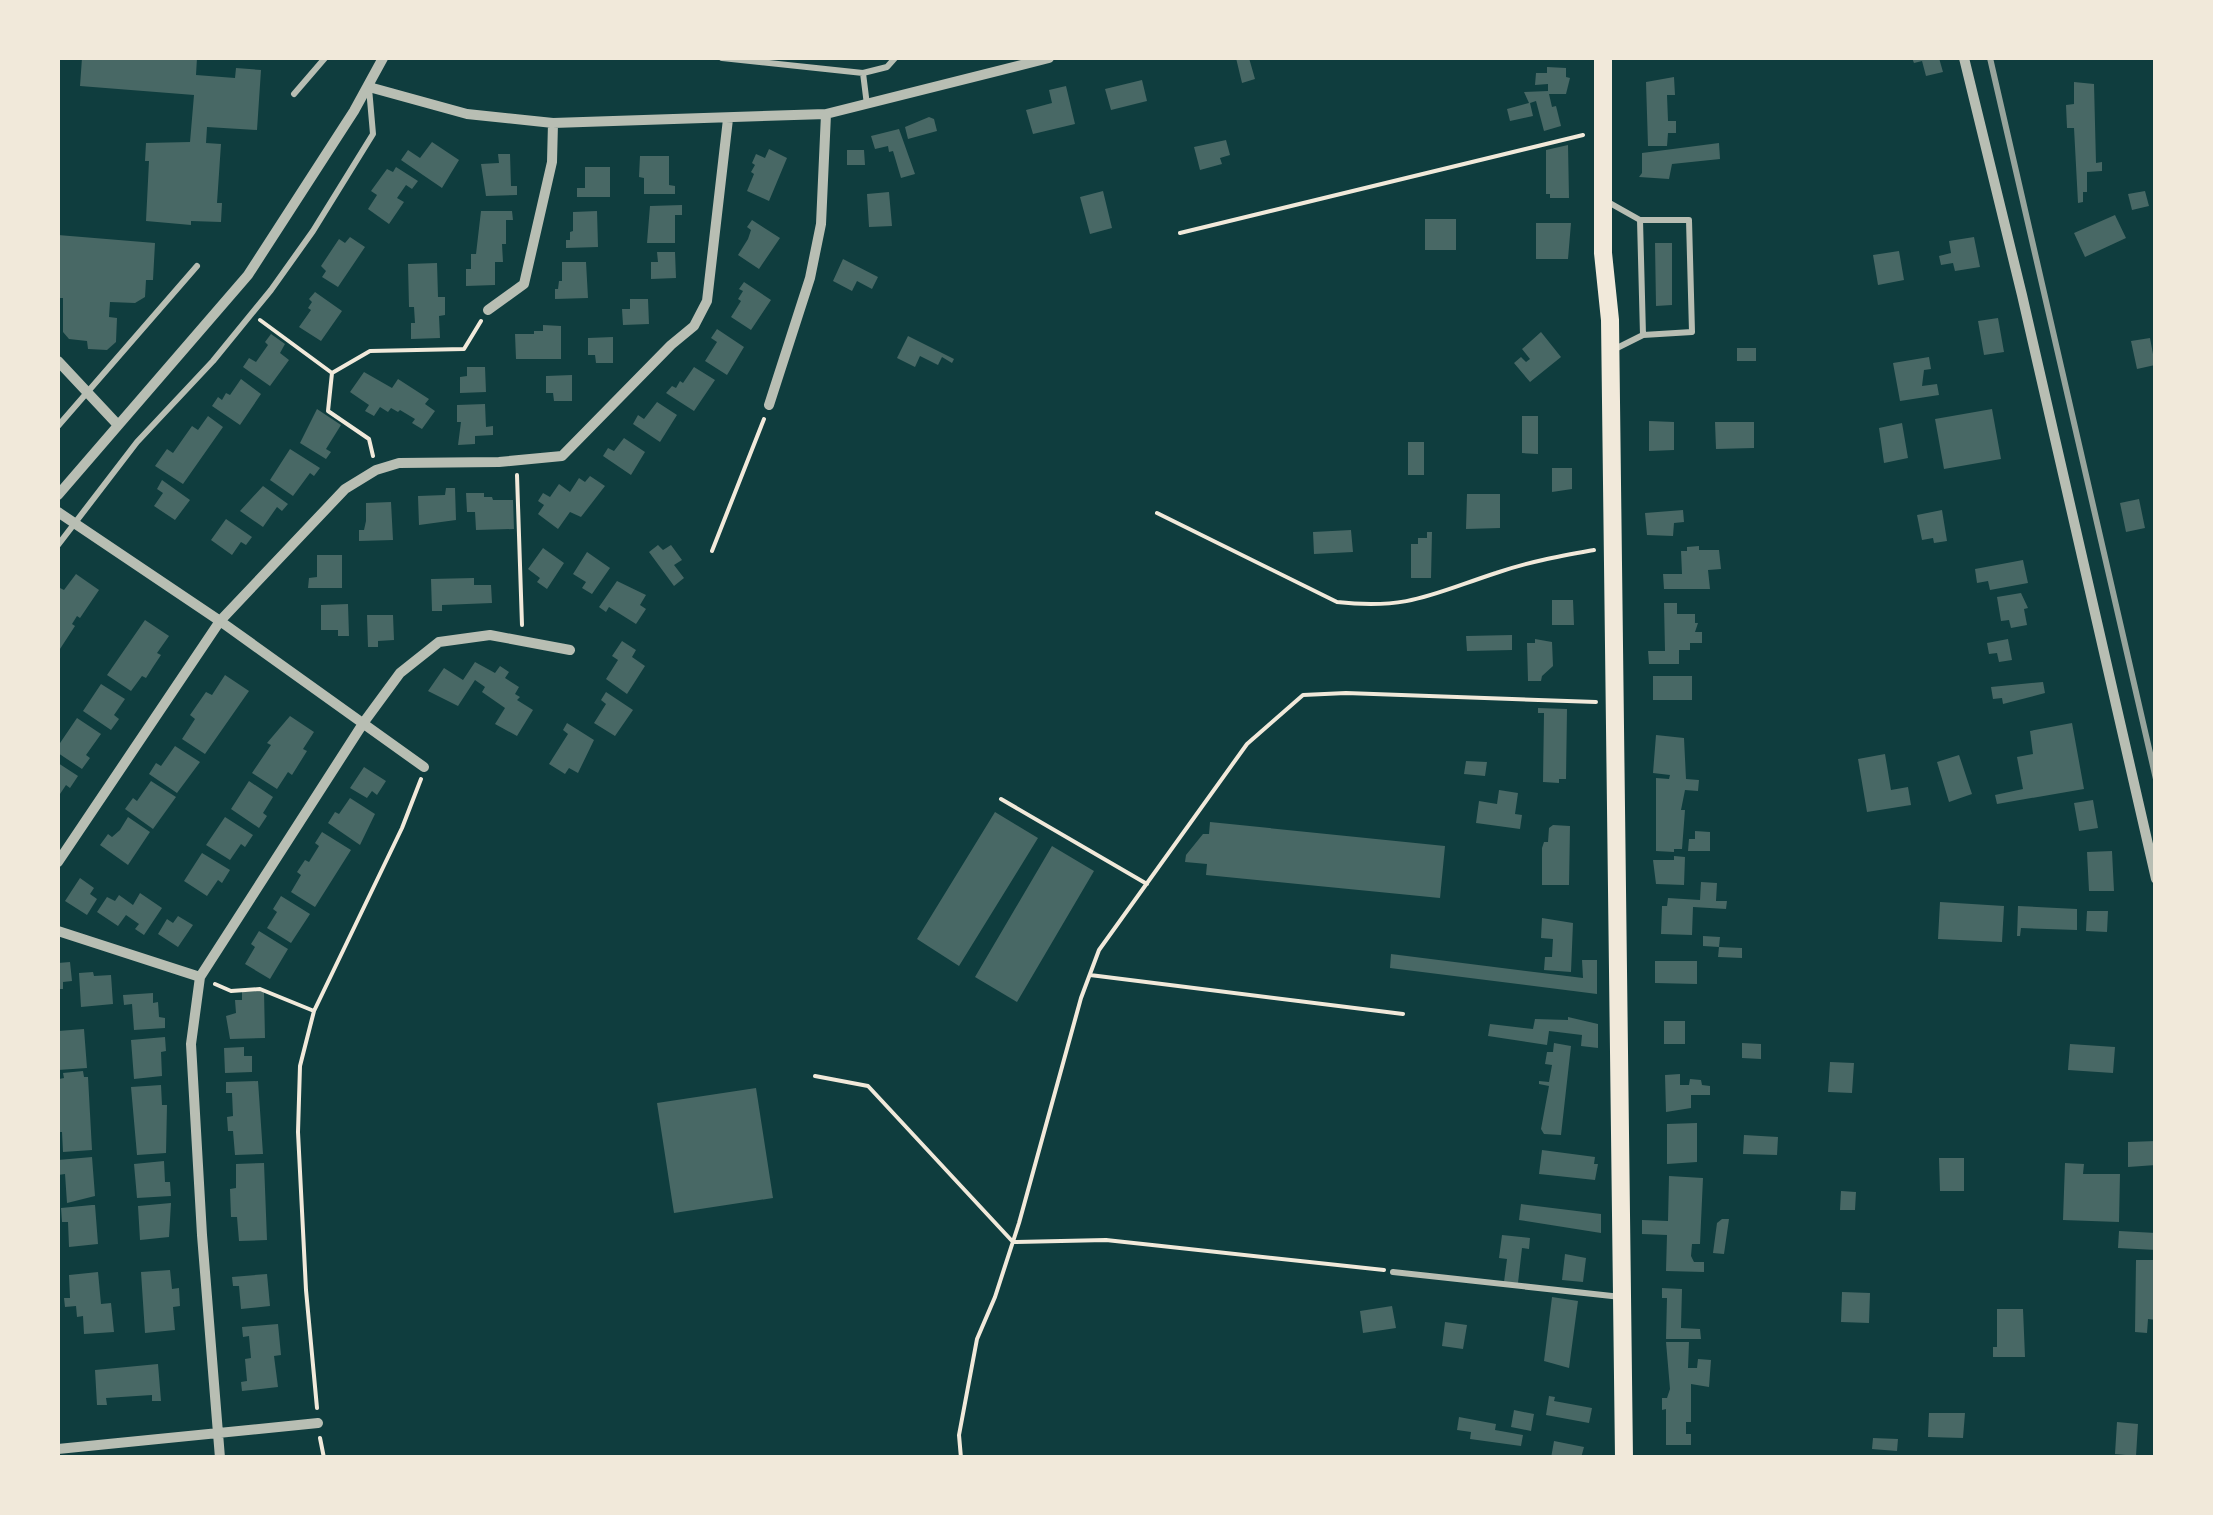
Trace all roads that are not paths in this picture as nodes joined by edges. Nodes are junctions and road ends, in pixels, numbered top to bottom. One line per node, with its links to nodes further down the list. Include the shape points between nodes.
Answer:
1 (325, 58): 10 (lane)
2 (384, 58): 9 (street)
3 (722, 58): 8 (lane)
4 (895, 58): 8 (lane)
5 (1049, 58): 11 (street)
6 (1602, 58): 15 (main road)
7 (1964, 58): 35 (street)
8 (863, 73): 11 (lane)
9 (369, 87): 14 (street, via 467,114); 24 (street, via 248,275); 28 (lane, via 373,134 313,231 252,314)
10 (294, 94)
11 (867, 106): 12 (street)
12 (826, 114): 13 (street); 23 (street, via 814,260)
13 (728, 118): 14 (street); 30 (street, via 708,302 694,326 562,456 399,463 376,470 345,490)
14 (553, 124): 18 (street, via 552,162 524,284)
15 (1603, 199): 16 (lane); 20 (main road)
16 (1640, 220): 19 (lane); 19 (lane, via 1689,220 1692,332)
17 (197, 266): 22 (lane)
18 (488, 310)
19 (1644, 335): 20 (lane)
20 (1611, 351): 39 (main road)
21 (58, 361): 22 (street)
22 (86, 390): 24 (street); 25 (lane)
23 (769, 405)
24 (117, 424): 26 (street)
25 (58, 426)
26 (58, 495)
27 (58, 512): 28 (street)
28 (73, 523): 29 (lane); 30 (street)
29 (58, 545)
30 (220, 621): 32 (street); 34 (street)
31 (570, 650): 32 (street, via 490,635 438,642 400,673)
32 (364, 722): 33 (street); 37 (street)
33 (424, 767)
34 (58, 862)
35 (2156, 879)
36 (58, 931): 37 (street)
37 (200, 977): 41 (street, via 191,1044)
38 (1393, 1272): 39 (lane)
39 (1622, 1297): 44 (main road)
40 (318, 1423): 41 (street)
41 (217, 1434): 42 (street); 43 (street)
42 (58, 1448)
43 (220, 1458)
44 (1624, 1458)

